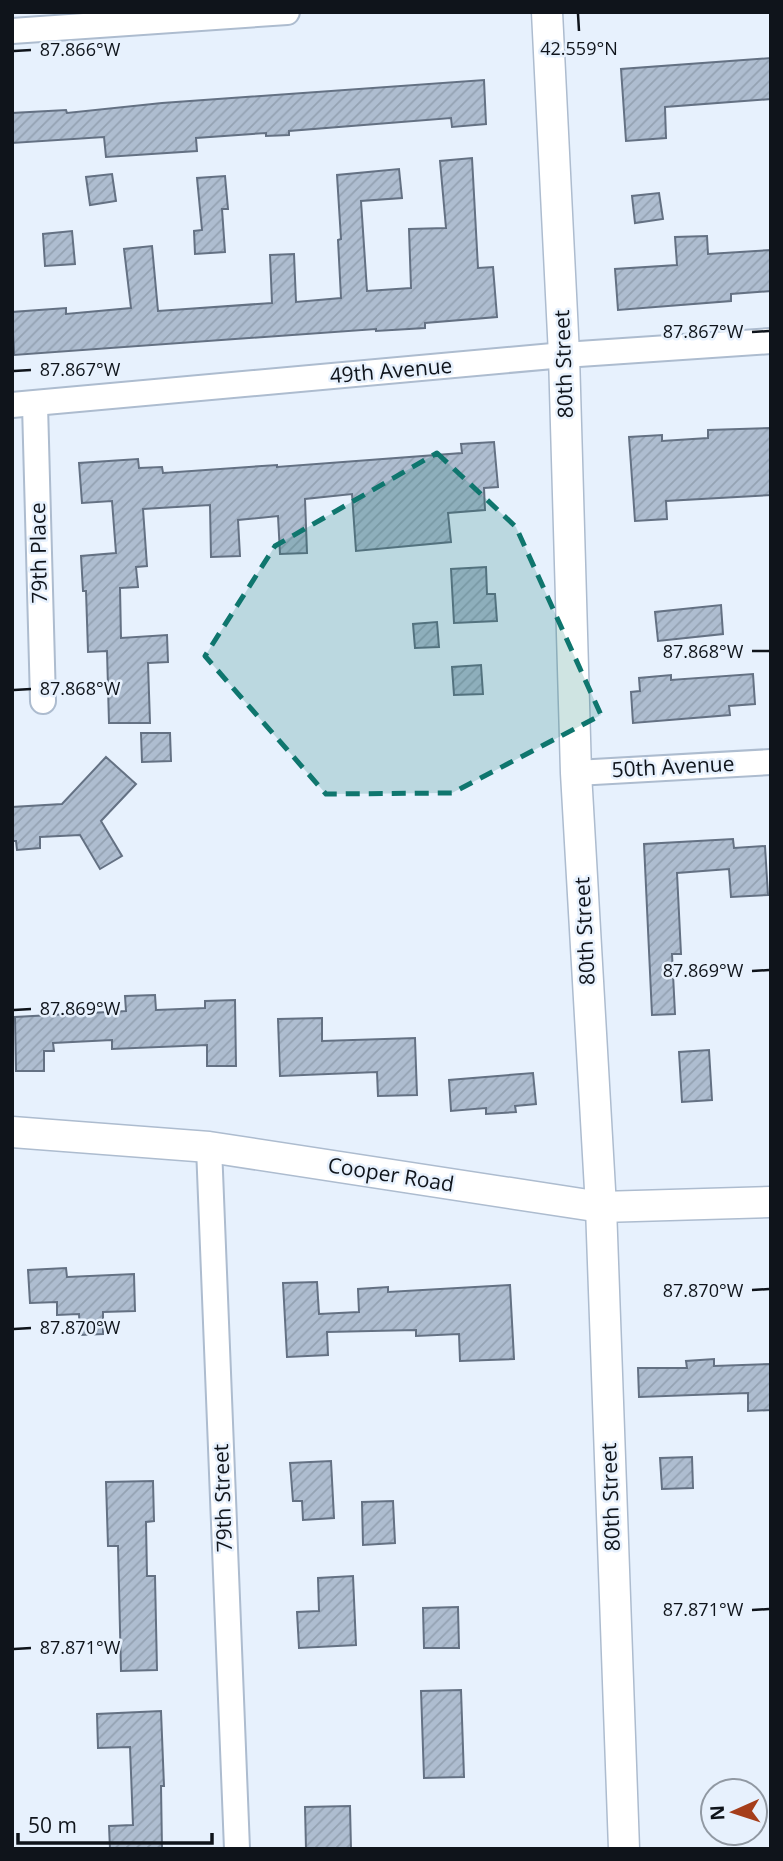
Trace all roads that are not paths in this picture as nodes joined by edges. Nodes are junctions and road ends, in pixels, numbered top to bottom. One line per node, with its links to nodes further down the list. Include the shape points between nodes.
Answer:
1 (287, 12): 3 (street)
2 (547, 12): 5 (street, 80th Street)
3 (12, 31)
4 (771, 341): 5 (street, 49th Avenue)
5 (564, 355): 6 (street, 49th Avenue); 9 (street, 80th Street)
6 (24, 405): 7 (street, 79th Place)
7 (43, 701)
8 (771, 762): 9 (street, 50th Avenue)
9 (576, 773): 13 (street, 80th Street)
10 (12, 1132): 11 (street, Cooper Road)
11 (209, 1147): 13 (street, Cooper Road); 14 (street, 79th Street)
12 (771, 1202): 13 (street, Cooper Road)
13 (601, 1207): 15 (street, 80th Street)
14 (237, 1849)
15 (624, 1849)

